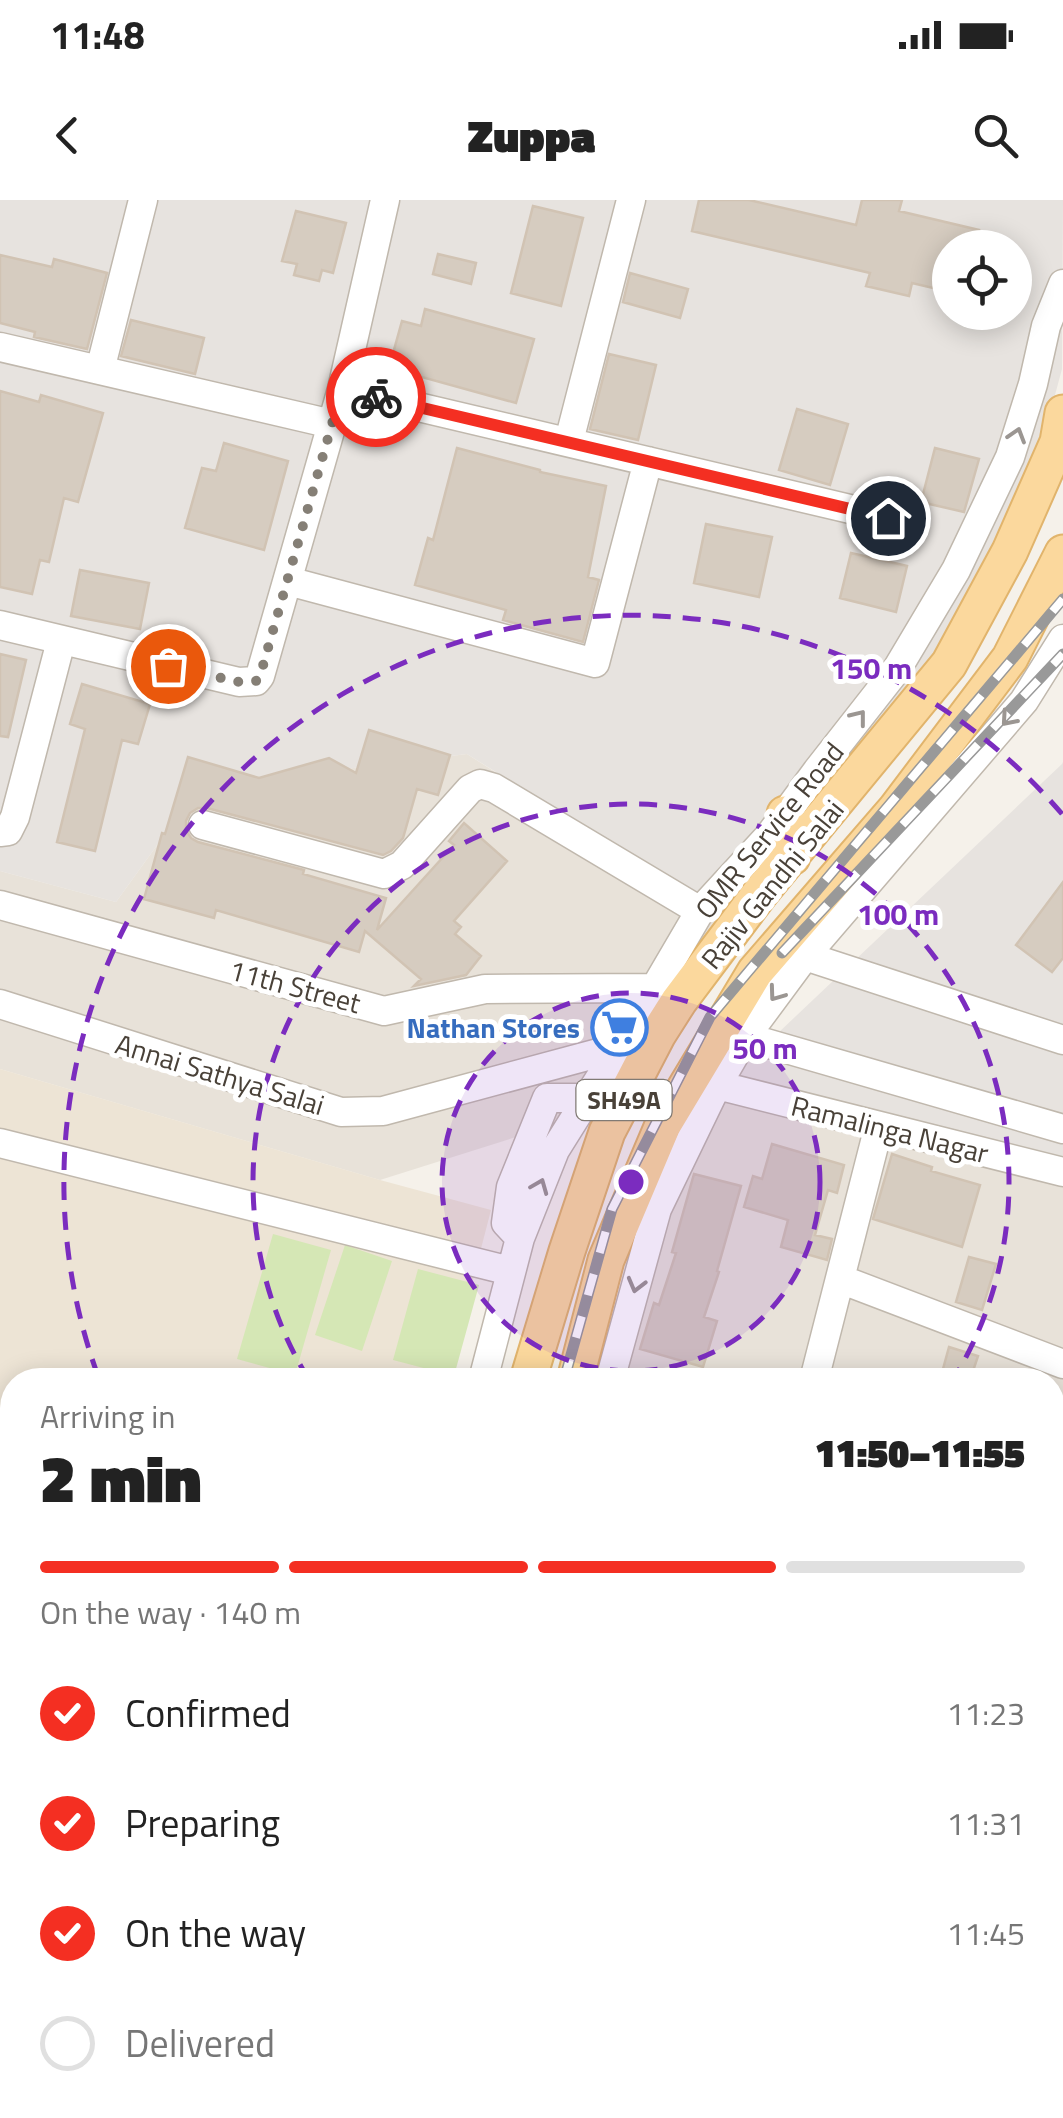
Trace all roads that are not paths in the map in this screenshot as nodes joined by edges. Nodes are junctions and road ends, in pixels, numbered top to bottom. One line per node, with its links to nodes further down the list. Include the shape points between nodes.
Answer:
1 (144, 200): 6 (street)
2 (385, 200): 7 (street)
3 (631, 200): 10 (street)
4 (1063, 284): 18 (street, OMR Service Road, one-way to 4, via 897,669 956,570 1010,457)
5 (0, 347): 6 (street)
6 (100, 370): 9 (street)
7 (342, 389): 9 (street); 10 (street)
8 (1063, 414): 21 (main road, Rajiv Gandhi Salai / SH49A, via 1058,442 1010,551 950,664)
9 (332, 424): 14 (street)
10 (570, 442): 11 (street)
11 (648, 460): 12 (street); 14 (street, via 595,663)
12 (888, 518)
13 (1063, 553): 30 (main road, Rajiv Gandhi Salai / SH49A, via 1010,658 896,809 755,972)
14 (288, 581): 17 (street, via 256,681)
15 (0, 625): 17 (street)
16 (1063, 639): 24 (street, one-way to 24, via 1024,701)
17 (62, 641): 20 (street, via 15,818)
18 (785, 814): 21 (main road); 23 (street, OMR Service Road)
19 (203, 825): 23 (street, via 384,874 402,865 480,784)
20 (0, 832)
21 (792, 856): 39 (main road, Rajiv Gandhi Salai / SH49A, via 658,1034 608,1132)
22 (0, 905): 25 (street, 11th Street, via 384,1011 485,989)
23 (700, 911): 25 (street, OMR Service Road)
24 (805, 956): 27 (street); 28 (street, one-way to 28)
25 (656, 988): 29 (street, OMR Service Road)
26 (0, 1004): 29 (street, Annai Sathya Salai, via 342,1112 383,1111)
27 (1063, 1040)
28 (741, 1045): 30 (main road); 32 (street)
29 (618, 1048): 35 (street, OMR Service Road, via 555,1150)
30 (706, 1079): 31 (street, Ramalinga Nagar); 40 (main road, Rajiv Gandhi Salai / SH49A, via 663,1125 606,1260); 41 (street, one-way to 41, via 657,1209)
31 (880, 1126): 34 (street, Ramalinga Nagar); 36 (street)
32 (1063, 1129)
33 (0, 1143): 35 (street)
34 (1061, 1166)
35 (510, 1271): 38 (street, OMR Service Road)
36 (840, 1279): 37 (street); 42 (street)
37 (1063, 1364)
38 (486, 1368)
39 (532, 1368)
40 (578, 1368)
41 (613, 1368)
42 (817, 1368)

